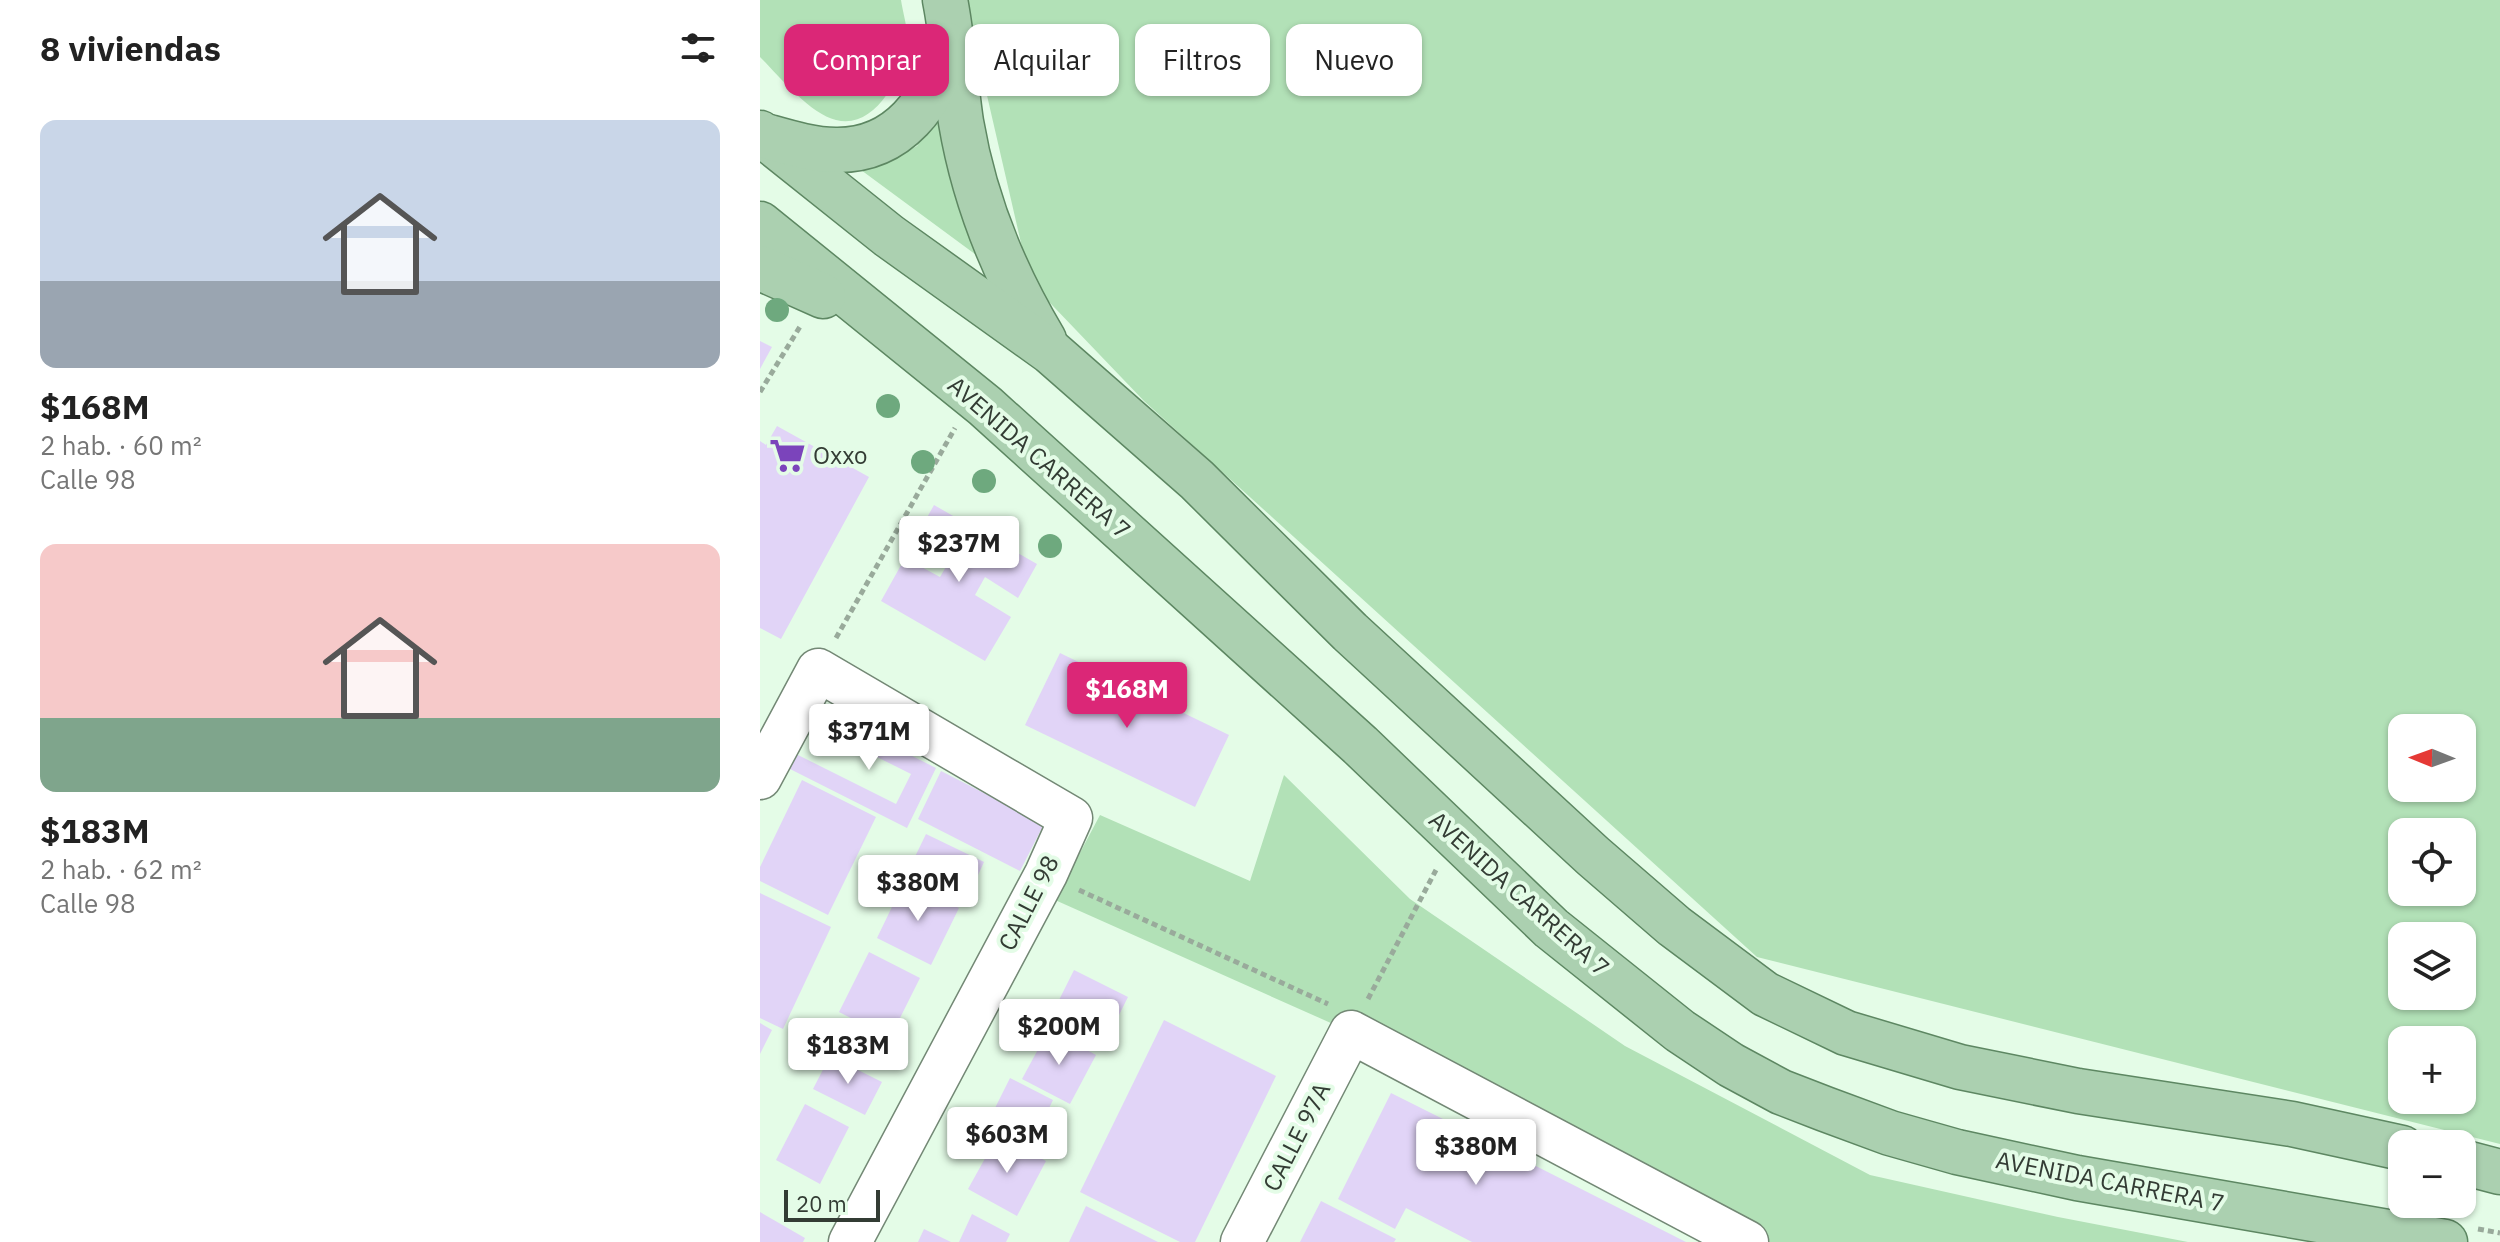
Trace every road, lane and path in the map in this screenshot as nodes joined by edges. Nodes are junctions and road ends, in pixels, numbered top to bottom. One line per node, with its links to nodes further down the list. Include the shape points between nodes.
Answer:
1 (946, 8): 2 (main road, via 941,73 912,119 889,135 836,150); 7 (main road, via 973,178 1010,278)
2 (762, 135): 7 (main road, via 889,236)
3 (760, 224): 6 (main road, AVENIDA CARRERA 7)
4 (760, 268): 6 (main road)
5 (805, 319): 8 (path)
6 (877, 319): 9 (main road, AVENIDA CARRERA 7)
7 (1051, 352): 15 (main road, via 1197,480 1350,632 1593,856 1686,936 1765,994 1846,1033 1960,1067)
8 (760, 392)
9 (985, 406): 10 (path, via 953,429); 12 (main road, AVENIDA CARRERA 7, via 1360,745)
10 (818, 670): 11 (street); 13 (street, CALLE 98, via 1071,818)
11 (760, 778)
12 (1454, 837): 14 (path); 21 (main road, AVENIDA CARRERA 7, via 1612,979 1731,1065 1781,1092 1890,1133 1987,1159)
13 (1046, 874): 14 (path); 18 (street, CALLE 98)
14 (1349, 1014): 19 (street, CALLE 97A); 20 (street)
15 (2388, 1145)
16 (2476, 1166): 17 (main road)
17 (2500, 1172)
18 (850, 1242)
19 (1242, 1242)
20 (1747, 1242)
21 (2445, 1242)

